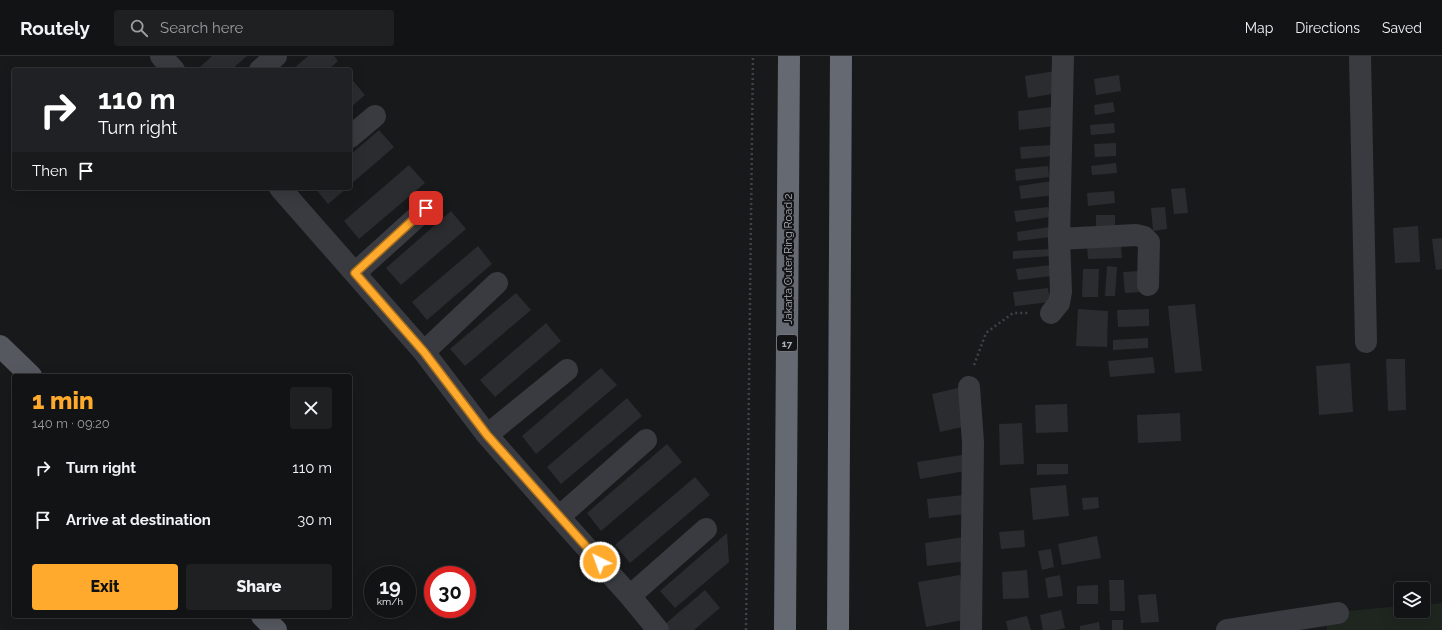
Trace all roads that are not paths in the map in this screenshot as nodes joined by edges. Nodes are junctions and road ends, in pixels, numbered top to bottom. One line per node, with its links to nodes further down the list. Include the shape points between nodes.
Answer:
1 (161, 56): 7 (street)
2 (276, 56): 8 (street)
3 (789, 56): 33 (highway, Jakarta Outer Ring Road 2 / 17)
4 (841, 56): 34 (highway)
5 (1063, 56): 13 (street)
6 (1360, 56): 18 (street)
7 (172, 68)
8 (262, 68)
9 (375, 116): 10 (street)
10 (352, 135)
11 (285, 190): 14 (street)
12 (426, 208): 14 (street)
13 (1059, 239): 16 (street, via 1136,234 1144,237 1149,242); 17 (street, via 1062,292 1059,304)
14 (355, 273): 20 (street)
15 (497, 283): 20 (street)
16 (1148, 285)
17 (1051, 313)
18 (1366, 342)
19 (0, 346): 22 (main road)
20 (424, 352): 24 (street)
21 (567, 370): 24 (street)
22 (29, 374)
23 (969, 386): 35 (street, via 973,442)
24 (487, 435): 26 (street)
25 (646, 440): 26 (street)
26 (559, 517): 28 (street)
27 (706, 529): 28 (street)
28 (630, 596): 32 (street)
29 (1338, 613): 36 (street)
30 (264, 618): 31 (main road)
31 (276, 630)
32 (658, 630)
33 (785, 630)
34 (838, 630)
35 (971, 630)
36 (1227, 630)

